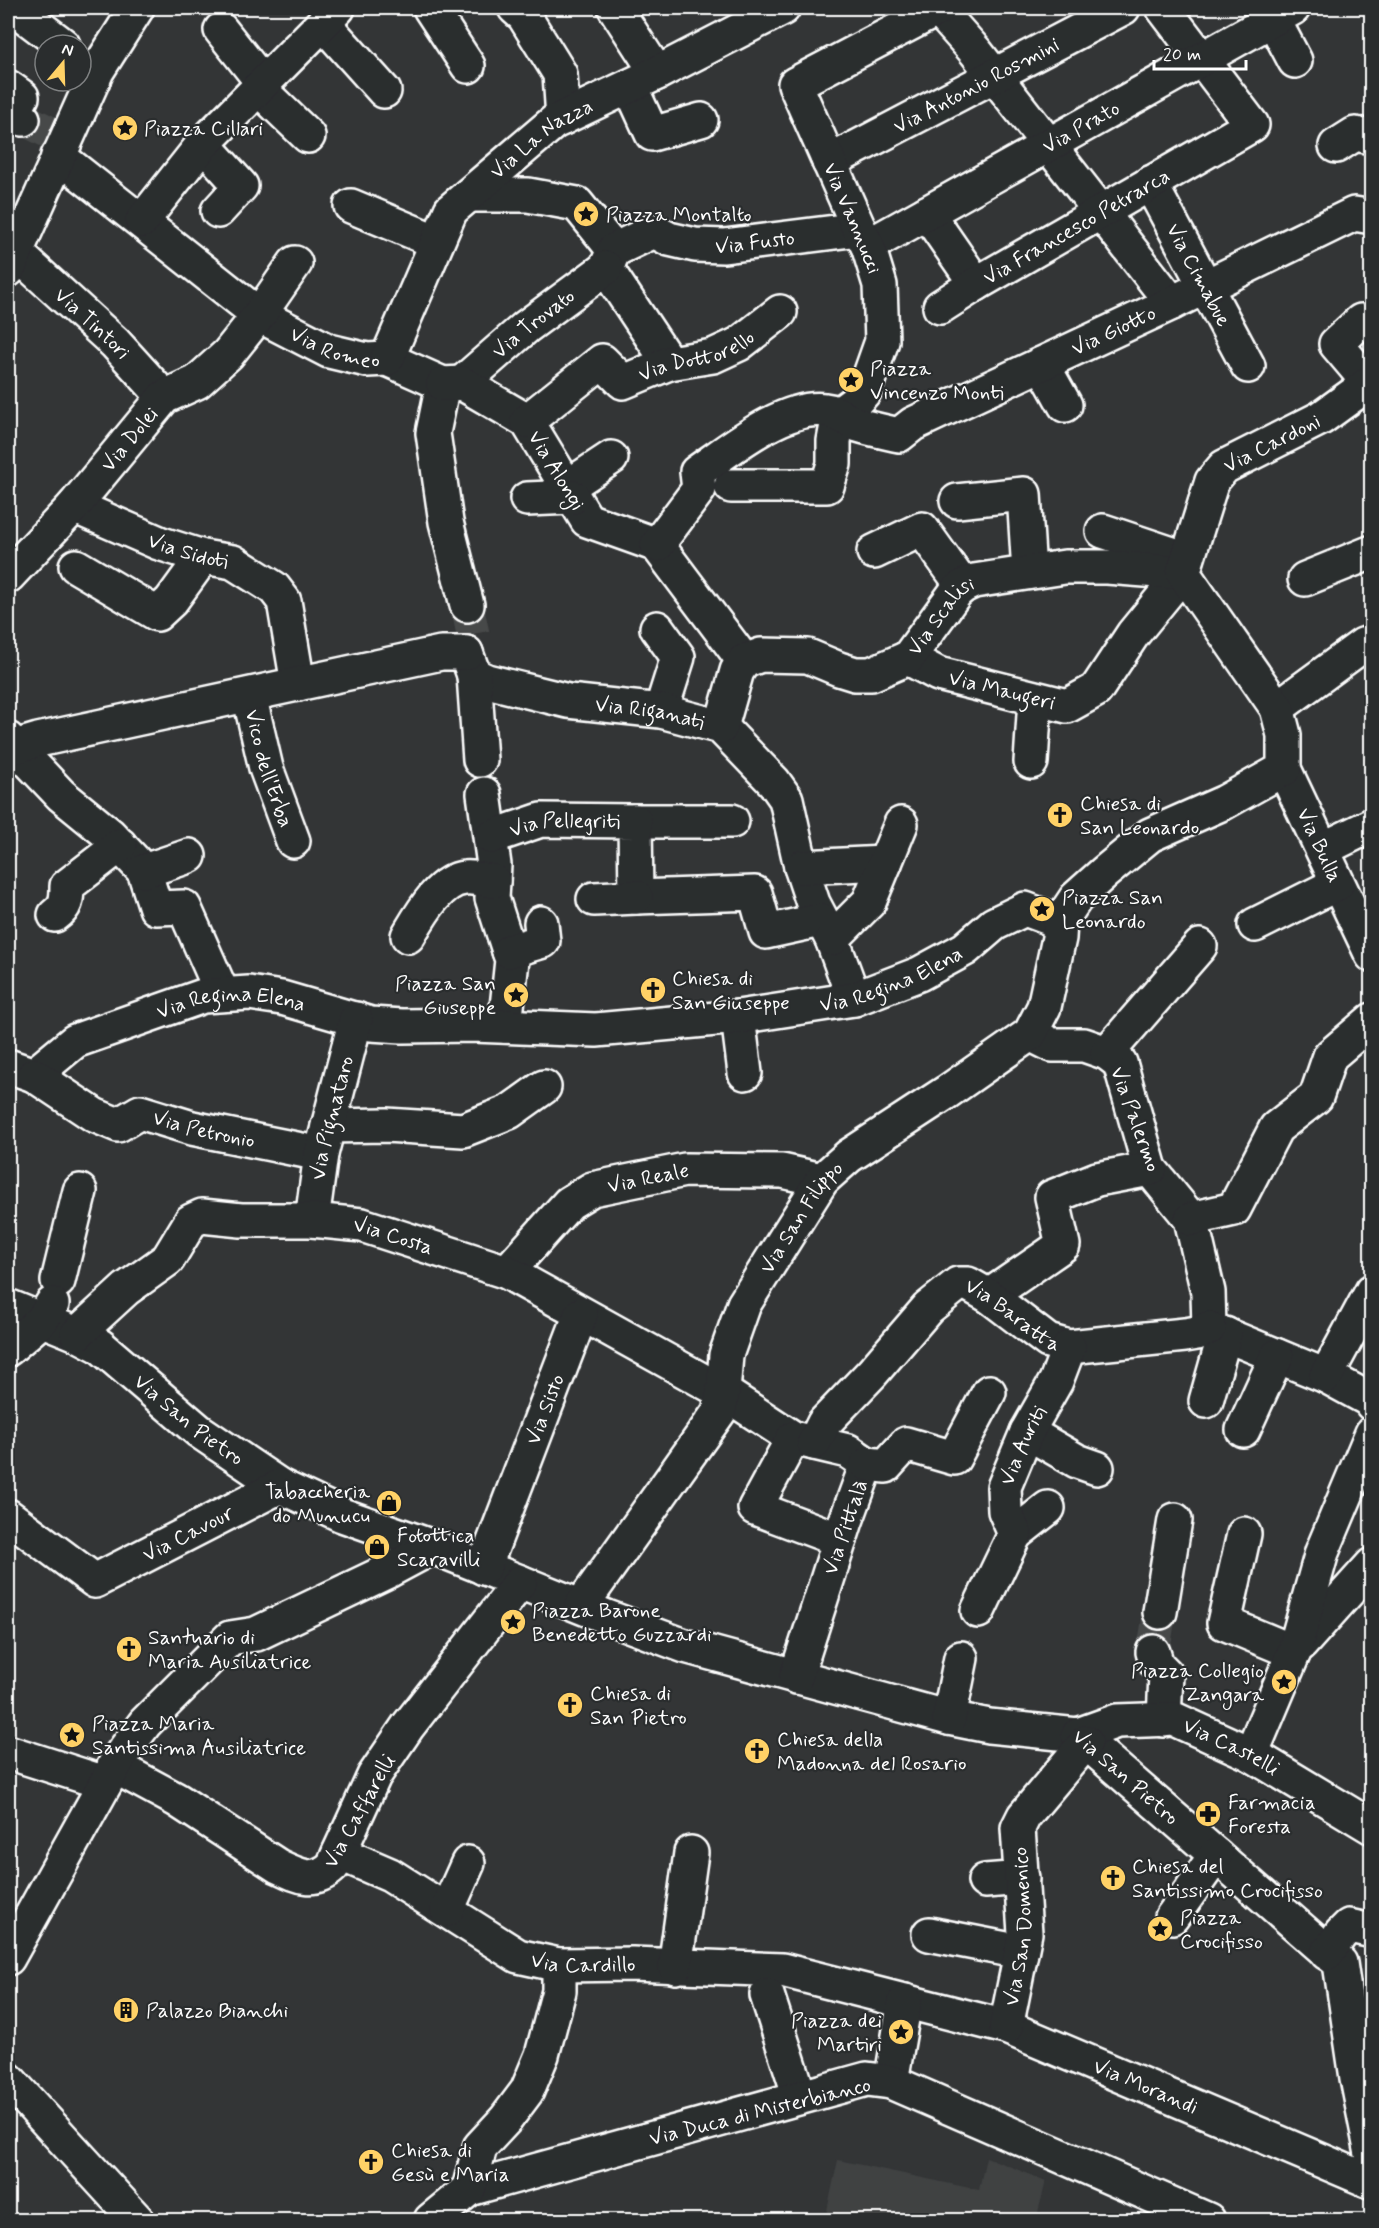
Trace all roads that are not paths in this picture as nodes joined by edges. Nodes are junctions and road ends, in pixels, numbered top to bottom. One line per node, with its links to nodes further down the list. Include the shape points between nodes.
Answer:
1 (14, 8): 13 (street)
2 (137, 8): 15 (street)
3 (430, 8): 17 (street)
4 (515, 8): 24 (street, via 560,74)
5 (783, 8): 19 (street, Via La Nazza)
6 (938, 8): 18 (street); 32 (street, Via Vannucci, via 795,84)
7 (1123, 8): 18 (street, Via Antonio Rosmini)
8 (1163, 8): 14 (street)
9 (625, 11): 19 (street)
10 (1277, 11): 14 (street, Via Prato); 16 (street)
11 (330, 15): 20 (street); 22 (street)
12 (221, 30): 20 (street)
13 (47, 33)
14 (1202, 59): 30 (street, Via Prato); 33 (street, Via Francesco Petrarca, via 1252,125)
15 (93, 60)
16 (1295, 61)
17 (468, 66)
18 (993, 75): 30 (street); 32 (street, Via Antonio Rosmini)
19 (643, 79): 24 (street, Via La Nazza); 25 (street, via 652,134)
20 (260, 85): 26 (street); 29 (street)
21 (8, 87): 27 (street, via 22,96 13,114)
22 (384, 91)
23 (73, 93): 27 (street)
24 (563, 118): 34 (street, Via La Nazza)
25 (700, 120)
26 (308, 136)
27 (48, 137): 37 (street); 41 (street, Via Romeo)
28 (1371, 137): 31 (street, via 1355,134)
29 (203, 144): 36 (street, via 241,186); 41 (street)
30 (1048, 146): 38 (street, Via Prato); 39 (street)
31 (1336, 146)
32 (830, 162): 43 (street, Via Vannucci)
33 (1150, 183): 39 (street, Via Francesco Petrarca); 49 (street, Via Cimabue)
34 (471, 195): 44 (street, Via La Nazza, via 451,210); 45 (street, via 528,195 577,204)
35 (351, 206): 44 (street)
36 (218, 211)
37 (19, 212): 46 (street)
38 (927, 213): 43 (street, Via Prato); 48 (street, Via Francesco Petrarca)
39 (1101, 213): 48 (street, Via Francesco Petrarca); 50 (street)
40 (1371, 217): 49 (street, Via Giotto, via 1354,214)
41 (141, 221): 53 (street, Via Romeo)
42 (654, 231): 43 (street, Via Fusto, via 695,245 724,246); 45 (street, Via Trovato)
43 (864, 238): 64 (street, Via Vannucci, via 880,285 882,341 864,392)
44 (437, 242): 55 (street, Via La Nazza)
45 (610, 259): 56 (street); 59 (street, Via Trovato)
46 (12, 262): 61 (street, Via Tintori, via 115,343)
47 (295, 263): 53 (street, Via Dolei)
48 (975, 284): 51 (street)
49 (1206, 286): 50 (street, Via Giotto); 58 (street, Via Cimabue)
50 (1172, 303): 57 (street, Via Giotto)
51 (940, 307)
52 (780, 312): 56 (street, Via Dottorello, via 739,344 713,356)
53 (259, 315): 55 (street, Via Romeo, via 329,351 367,360); 61 (street, Via Dolei, via 228,354 197,381)
54 (1360, 321): 60 (street, via 1336,344)
55 (387, 359): 59 (street, Via Romeo)
56 (669, 363): 63 (street, Via Dottorello, via 623,382 602,361)
57 (1042, 364): 62 (street); 64 (street, Via Giotto, via 913,424 899,435)
58 (1248, 366)
59 (452, 383): 63 (street, Via Alongi); 83 (street, via 433,433)
60 (1369, 389): 77 (street, Via Cardoni, via 1224,467 1212,481)
61 (164, 397): 70 (street, Via Dolei)
62 (1065, 405)
63 (527, 421): 67 (street, Via Alongi)
64 (843, 426): 66 (street, via 827,486); 72 (street, Via Giotto, via 824,410 799,411 755,431 697,471 699,489)
65 (612, 458): 67 (street)
66 (731, 486)
67 (570, 492): 68 (street); 72 (street, Via Alongi, via 587,520)
68 (527, 499)
69 (957, 501): 78 (street, via 1024,494)
70 (74, 506): 75 (street, Via Sidoti, via 159,543); 79 (street, Via Dolei)
71 (1103, 531): 77 (street)
72 (657, 545): 86 (street)
73 (874, 552): 81 (street, via 922,529)
74 (1371, 552): 80 (street)
75 (203, 557): 76 (street, via 157,614); 87 (street, Via Sidoti, via 233,562 273,588 284,601)
76 (76, 566)
77 (1185, 566): 78 (street, Via Scalisi, via 1065,567); 89 (street, Via Maugeri, via 1096,690 1067,706); 90 (street)
78 (1029, 572): 81 (street, Via Scalisi)
79 (8, 576)
80 (1305, 579)
81 (963, 586): 85 (street, Via Scalisi)
82 (657, 628): 91 (street, via 678,657)
83 (470, 642): 87 (street, Via Riganati); 91 (street, Via Riganati, via 487,681 568,701); 94 (street)
84 (1371, 642): 90 (street)
85 (909, 658): 86 (street, Via Scalisi, via 871,674 855,674 808,656 761,655); 89 (street, Via Maugeri, via 938,674)
86 (744, 661): 92 (street, via 737,671)
87 (298, 684): 88 (street, Via Riganati)
88 (249, 695): 93 (street, Via Riganati); 103 (street, Vico dell'Erba, via 266,768)
89 (1035, 699): 95 (street)
90 (1277, 708): 96 (street, via 1284,735)
91 (661, 711): 92 (street, Via Riganati)
92 (721, 727): 108 (street, Via Riganati, via 786,799)
93 (10, 745): 104 (street)
94 (480, 760)
95 (1031, 762)
96 (1284, 769): 105 (street, Via Bulla); 118 (street, via 1225,802 1149,835 1076,898)
97 (484, 794): 102 (street)
98 (635, 821): 99 (street); 102 (street, Via Pellegriti, via 541,820); 112 (street, Via Pellegriti)
99 (732, 821)
100 (901, 824): 107 (street)
101 (1371, 825): 105 (street)
102 (491, 837): 110 (street)
103 (293, 841)
104 (120, 845): 109 (street); 114 (street, via 67,886 67,900)
105 (1323, 849): 111 (street, Via Bulla)
106 (189, 856): 109 (street)
107 (885, 863): 108 (street); 117 (street, via 869,902)
108 (801, 867): 117 (street, Via Riganati)
109 (144, 871): 123 (street, via 156,908 184,907)
110 (493, 881): 119 (street, via 465,878 448,883 423,910); 122 (street, via 492,898)
111 (1337, 884): 116 (street); 121 (street, Via Bulla)
112 (636, 897): 113 (street); 117 (street, via 755,893 766,932)
113 (594, 899)
114 (55, 915)
115 (541, 923): 122 (street, via 543,941)
116 (1255, 925)
117 (827, 929): 124 (street, Via Riganati)
118 (1060, 930): 124 (street, Via Regina Elena, via 1025,909 994,924 965,949 919,974); 129 (street, Via San Filippo, via 1044,1007)
119 (408, 936)
120 (1200, 946): 130 (street)
121 (1371, 955)
122 (511, 956): 128 (street)
123 (222, 993): 126 (street, Via Regina Elena, via 282,998); 131 (street, Via Regina Elena, via 203,996 75,1041)
124 (854, 999): 125 (street, Via Regina Elena)
125 (738, 1017): 128 (street, Via Regina Elena, via 599,1030); 132 (street)
126 (357, 1020): 128 (street, Via Regina Elena, via 402,1026); 134 (street, Via Pignataro)
127 (1371, 1020): 138 (street, via 1330,1056 1316,1097 1276,1128 1234,1209)
128 (505, 1026)
129 (1030, 1034): 130 (street, Via Palermo, via 1052,1045 1084,1045); 136 (street, Via San Filippo, via 849,1156)
130 (1107, 1053): 135 (street, Via Palermo, via 1120,1063)
131 (21, 1071): 134 (street, Via Petronio, via 118,1125 140,1112 192,1128)
132 (745, 1073)
133 (544, 1087): 134 (street, via 509,1112 463,1130 386,1125)
134 (325, 1140): 139 (street, Via Pignataro)
135 (1150, 1169): 138 (street, Via Palermo); 142 (street, via 1097,1179 1052,1197 1063,1245)
136 (822, 1180): 140 (street, Via Reale, via 782,1171 685,1170 592,1189 569,1203); 152 (street, Via San Filippo, via 744,1304 726,1355)
137 (80, 1191): 143 (street)
138 (1191, 1219): 146 (street, Via Palermo)
139 (312, 1220): 140 (street, Via Costa, via 362,1225); 147 (street, Via Costa, via 202,1216 191,1221 168,1259 126,1289)
140 (507, 1272): 145 (street, Via Costa)
141 (1371, 1291): 151 (street)
142 (989, 1296): 148 (street, Via Baratta, via 1048,1341); 159 (street, Via Baratta, via 968,1284 958,1284 944,1294 824,1423)
143 (51, 1301): 144 (street, Via San Pietro); 147 (street, Via San Pietro); 149 (street)
144 (8, 1306)
145 (581, 1314): 152 (street, Via Costa); 170 (street, Via Sisto)
146 (1217, 1331): 148 (street, Via Baratta); 150 (street); 154 (street, Via Palermo)
147 (77, 1334): 162 (street, Via San Pietro, via 100,1346 199,1431)
148 (1069, 1347): 157 (street, Via Auriti, via 1056,1381)
149 (8, 1349)
150 (1277, 1356): 151 (street); 156 (street)
151 (1326, 1376): 155 (street)
152 (723, 1392): 159 (street, Via Pittalà); 174 (street, Via San Filippo, via 719,1412 615,1560)
153 (989, 1392): 160 (street, via 954,1458 906,1444 886,1466)
154 (1206, 1401)
155 (1371, 1404)
156 (1243, 1430)
157 (1027, 1432): 161 (street); 166 (street, Via Auriti, via 1004,1487 1005,1511)
158 (1371, 1433): 176 (street)
159 (803, 1440): 160 (street, Via Pittalà, via 848,1451); 168 (street, via 755,1508)
160 (867, 1464): 168 (street, Via Pittalà)
161 (1097, 1468)
162 (280, 1486): 164 (street, Via Cavour, via 95,1581); 169 (street, Via San Pietro, via 342,1515)
163 (1048, 1508): 166 (street)
164 (8, 1516)
165 (1175, 1520): 175 (street)
166 (1015, 1534): 173 (street)
167 (1244, 1534): 176 (street, via 1224,1623)
168 (840, 1540): 179 (street, Via Pittalà)
169 (433, 1547): 170 (street, Via San Pietro); 185 (street, via 256,1634 230,1638 145,1723)
170 (484, 1568): 172 (street, Via San Pietro)
171 (1366, 1571): 176 (street)
172 (520, 1582): 174 (street, Via San Pietro); 187 (street, Via Caffarelli, via 374,1776)
173 (978, 1611)
174 (594, 1612): 179 (street, Via San Pietro, via 685,1646)
175 (1160, 1612)
176 (1280, 1646): 184 (street)
177 (1153, 1652): 181 (street, via 1157,1665 1167,1674)
178 (961, 1658): 180 (street)
179 (796, 1677): 180 (street, Via San Pietro)
180 (949, 1718): 182 (street, Via San Pietro)
181 (1164, 1720): 182 (street, Via Castelli, via 1117,1721); 184 (street, Via Castelli, via 1173,1719)
182 (1082, 1739): 189 (street, Via San Pietro); 191 (street, Via San Domenico, via 1018,1828)
183 (8, 1752): 185 (street)
184 (1251, 1754): 186 (street, Via Castelli)
185 (114, 1768): 187 (street, Via Caffarelli, via 177,1800 294,1874 323,1875); 199 (street)
186 (1371, 1827)
187 (339, 1853): 193 (street, Via Cardillo, via 390,1875)
188 (691, 1853): 201 (street)
189 (1215, 1855): 194 (street); 198 (street, Via San Pietro)
190 (468, 1863): 193 (street)
191 (1022, 1878): 192 (street); 197 (street, Via San Domenico, via 1025,1933)
192 (984, 1881)
193 (447, 1910): 200 (street, Via Cardillo, via 518,1956)
194 (1172, 1917)
195 (1371, 1931): 198 (street, via 1349,1926)
196 (928, 1934): 197 (street)
197 (1021, 1952): 204 (street, Via San Domenico)
198 (1327, 1953): 208 (street, Via San Pietro, via 1340,1963)
199 (8, 1958)
200 (559, 1965): 201 (street, Via Cardillo); 210 (street, via 559,1991 542,2055 527,2091 480,2147)
201 (675, 1967): 203 (street, Via Cardillo, via 782,1970)
202 (767, 1995): 207 (street)
203 (905, 2001): 204 (street, Via Morandi); 206 (street)
204 (1006, 2027): 209 (street, Via Morandi)
205 (8, 2079): 211 (street)
206 (891, 2082): 207 (street, Via Duca di Misterbianco, via 867,2079); 213 (street, Via Duca di Misterbianco)
207 (800, 2097): 210 (street, Via Duca di Misterbianco)
208 (1371, 2154)
209 (1371, 2182)
210 (469, 2190): 212 (street)
211 (137, 2220)
212 (431, 2220)
213 (1208, 2220)

